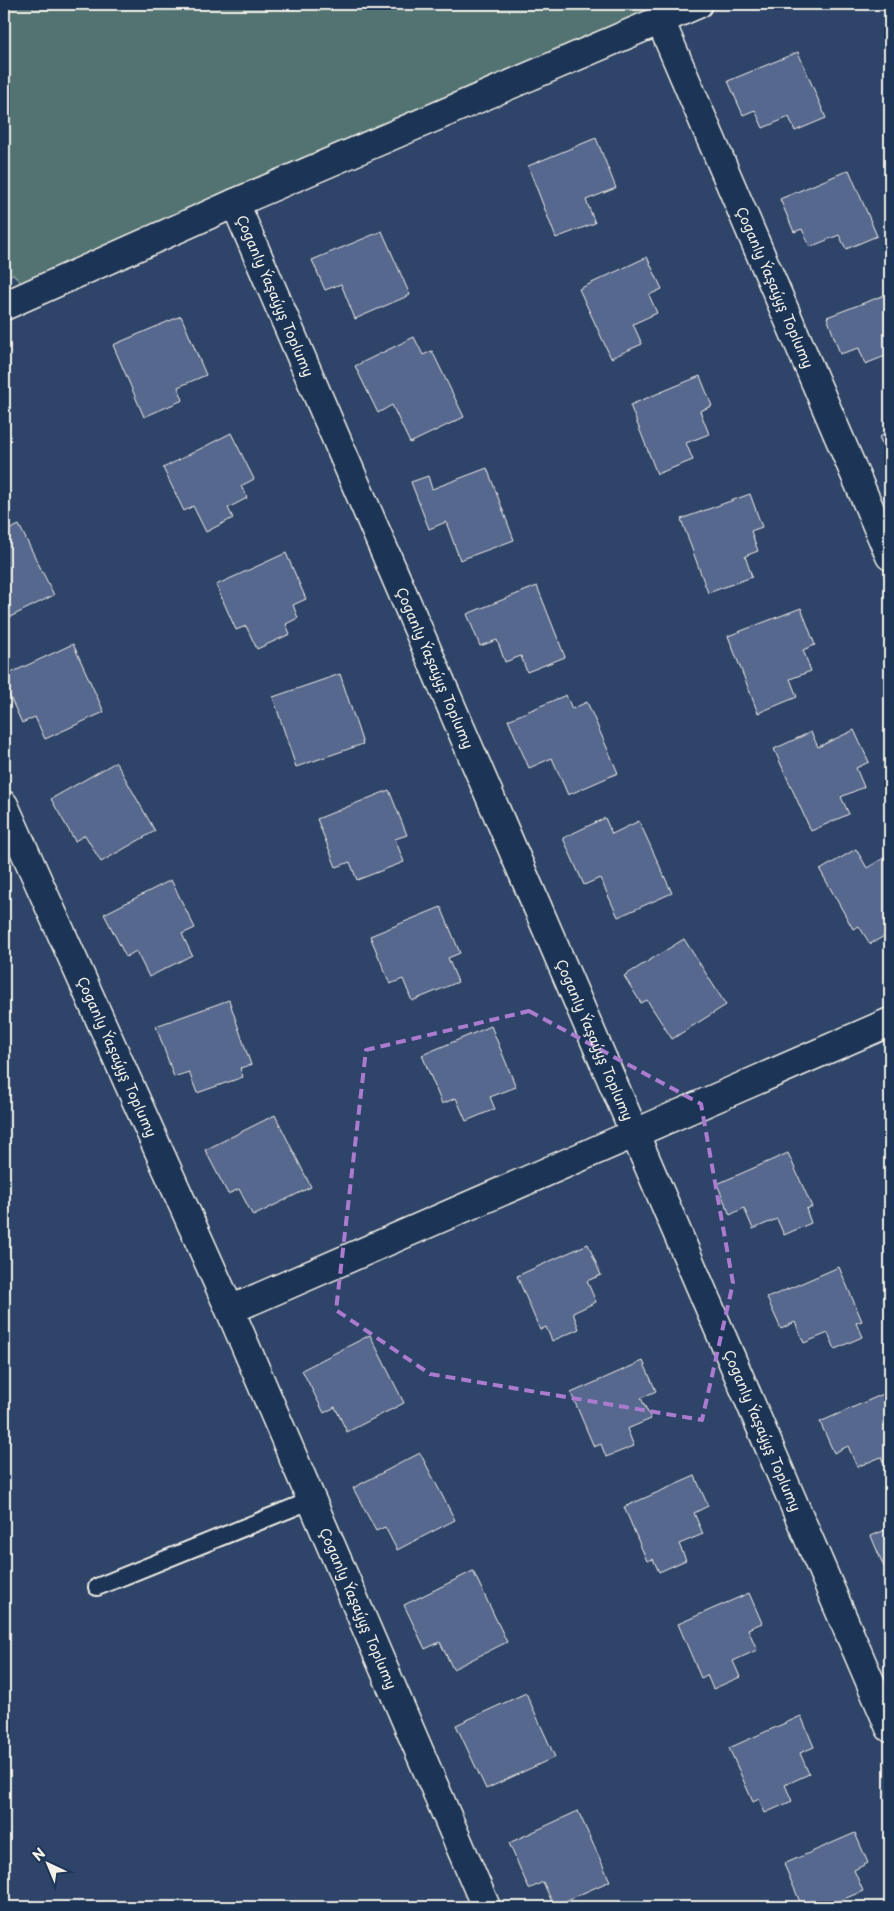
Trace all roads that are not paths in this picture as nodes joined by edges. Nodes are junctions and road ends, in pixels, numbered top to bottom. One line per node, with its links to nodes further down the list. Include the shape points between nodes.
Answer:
1 (698, 4): 2 (street, Çoganly Ýaşaýyş Toplumy)
2 (660, 20): 3 (street, Çoganly Ýaşaýyş Toplumy); 5 (street, Çoganly Ýaşaýyş Toplumy)
3 (235, 203): 4 (street, Çoganly Ýaşaýyş Toplumy); 8 (street, Çoganly Ýaşaýyş Toplumy)
4 (4, 306)
5 (890, 556)
6 (4, 805): 9 (street, Çoganly Ýaşaýyş Toplumy)
7 (890, 1022): 8 (street, Çoganly Ýaşaýyş Toplumy)
8 (635, 1133): 9 (street, Çoganly Ýaşaýyş Toplumy); 12 (street, Çoganly Ýaşaýyş Toplumy)
9 (230, 1310): 10 (street, Çoganly Ýaşaýyş Toplumy)
10 (312, 1500): 11 (lane); 13 (street, Çoganly Ýaşaýyş Toplumy)
11 (97, 1587)
12 (890, 1728)
13 (486, 1907)

